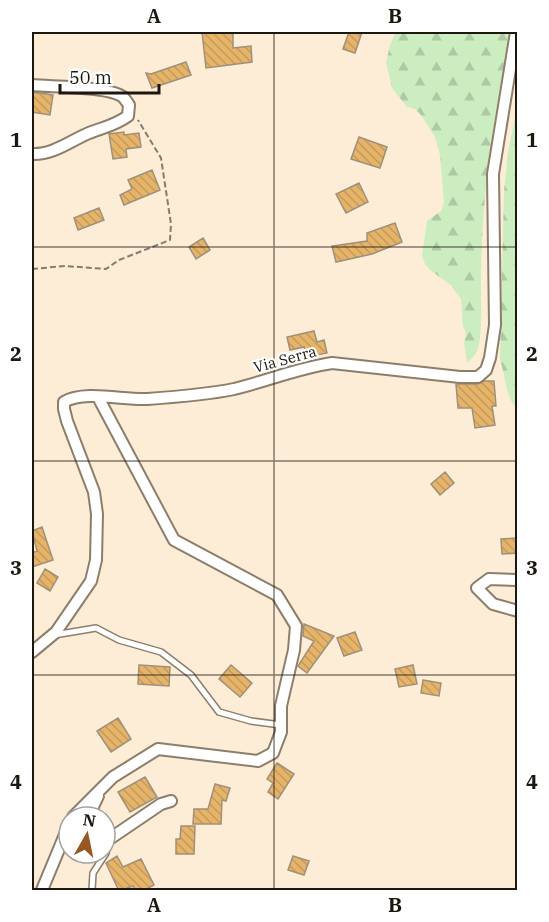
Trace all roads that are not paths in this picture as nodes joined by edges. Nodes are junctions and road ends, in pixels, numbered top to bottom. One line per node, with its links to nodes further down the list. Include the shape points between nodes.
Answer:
1 (516, 32): 4 (street, Via Serra, via 493,174 495,325 490,358 486,370 478,377 332,363 205,393 143,399)
2 (32, 85): 3 (street, via 108,92 122,97 129,105 128,116 116,125 53,151)
3 (32, 154)
4 (98, 397): 7 (street, Via Serra, via 64,402 67,421 94,492 98,538 91,581); 9 (street, via 174,540 277,595 296,626)
5 (518, 579): 6 (street, via 489,579 477,588 493,604)
6 (518, 611)
7 (53, 636): 8 (street, Via Serra); 9 (lane, via 96,628 118,640 161,652 191,675 219,712)
8 (32, 652)
9 (281, 724): 10 (street, via 273,753 258,761 158,749)
10 (102, 788): 12 (street); 13 (street)
11 (171, 801): 14 (street, via 160,804)
12 (85, 805)
13 (94, 805)
14 (117, 834)
15 (57, 854): 17 (street)
16 (98, 865): 18 (lane, via 93,873)
17 (42, 891)
18 (92, 891)

